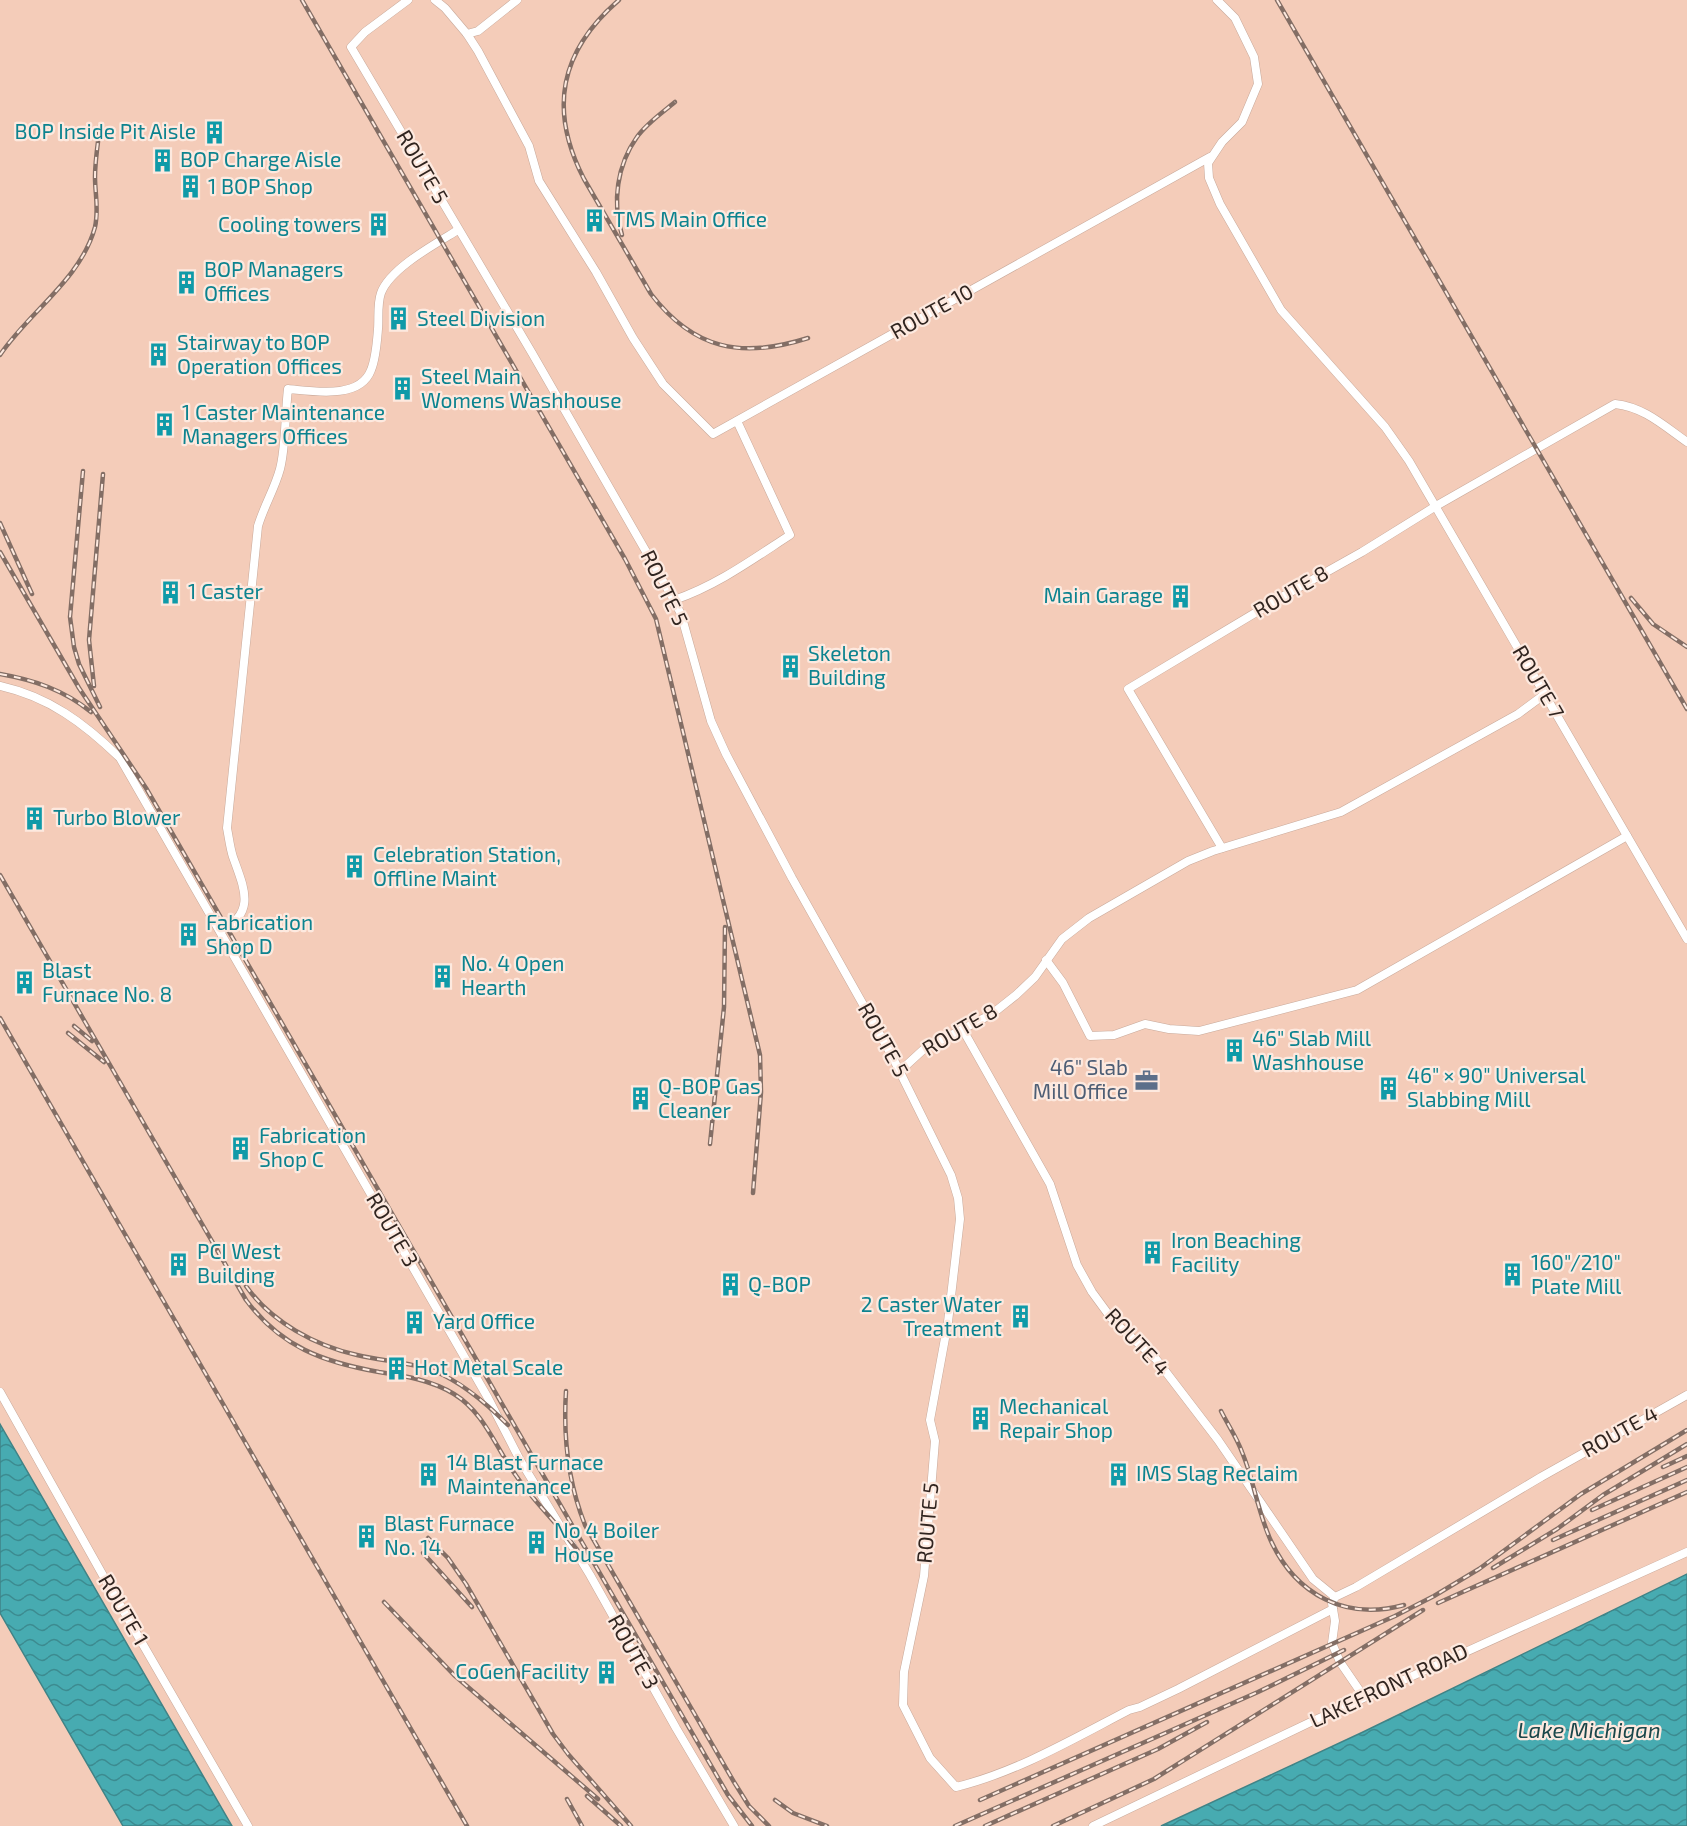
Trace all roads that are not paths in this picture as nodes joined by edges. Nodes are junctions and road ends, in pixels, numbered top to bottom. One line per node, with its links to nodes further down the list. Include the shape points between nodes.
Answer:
1 (408, 0): 7 (street, ROUTE 5, via 351,47)
2 (435, 0): 5 (street)
3 (517, 0): 5 (street, via 477,31)
4 (1217, 0): 6 (street, via 1235,18 1254,57 1258,84 1242,122)
5 (467, 34): 8 (street, ROUTE 10, via 529,146 539,181 663,384 713,434)
6 (1212, 156): 8 (street, ROUTE 10); 10 (street, ROUTE 7, via 1208,163 1209,178 1220,204 1281,310 1385,427)
7 (458, 230): 11 (street, ROUTE 5); 16 (street, via 405,264 381,291 371,371 363,380 352,388 334,392 288,388 281,466 258,526 227,828 245,906 240,917)
8 (737, 421): 11 (street, via 790,535 730,573)
9 (1687, 442): 10 (street, ROUTE 8, via 1649,415 1615,404)
10 (1436, 506): 13 (street, ROUTE 7); 15 (street, ROUTE 8, via 1128,689)
11 (674, 600): 20 (street, ROUTE 5, via 722,746)
12 (0, 686): 16 (street, ROUTE 3, via 49,702 97,736 120,758)
13 (1545, 694): 14 (street, ROUTE 7); 15 (street, ROUTE 8, via 1518,714 1341,812)
14 (1628, 836): 17 (street, ROUTE 7); 18 (street, via 1357,990 1199,1031 1145,1024 1114,1035 1090,1036 1063,983)
15 (1222, 848): 18 (street, ROUTE 8, via 1188,861 1089,918 1062,939)
16 (220, 930): 28 (street, ROUTE 3, via 520,1460)
17 (1687, 939)
18 (1046, 960): 19 (street, ROUTE 8, via 1016,995)
19 (963, 1030): 20 (street, ROUTE 8, via 924,1049); 24 (street, ROUTE 4, via 1050,1184 1077,1264 1092,1292 1114,1322 1156,1359 1218,1440 1313,1579)
20 (900, 1071): 25 (street, ROUTE 5, via 951,1175 960,1219 948,1322 930,1420 935,1441 924,1576 904,1672 903,1705 930,1758 957,1787 985,1780 1178,1689)
21 (0, 1392): 27 (street, ROUTE 1)
22 (1687, 1395): 24 (street, ROUTE 4)
23 (1687, 1551): 26 (street, LAKEFRONT ROAD)
24 (1335, 1597): 25 (street)
25 (1333, 1609): 26 (street, via 1332,1643)
26 (1364, 1697): 29 (street, LAKEFRONT ROAD)
27 (248, 1826)
28 (734, 1826)
29 (1093, 1826)

